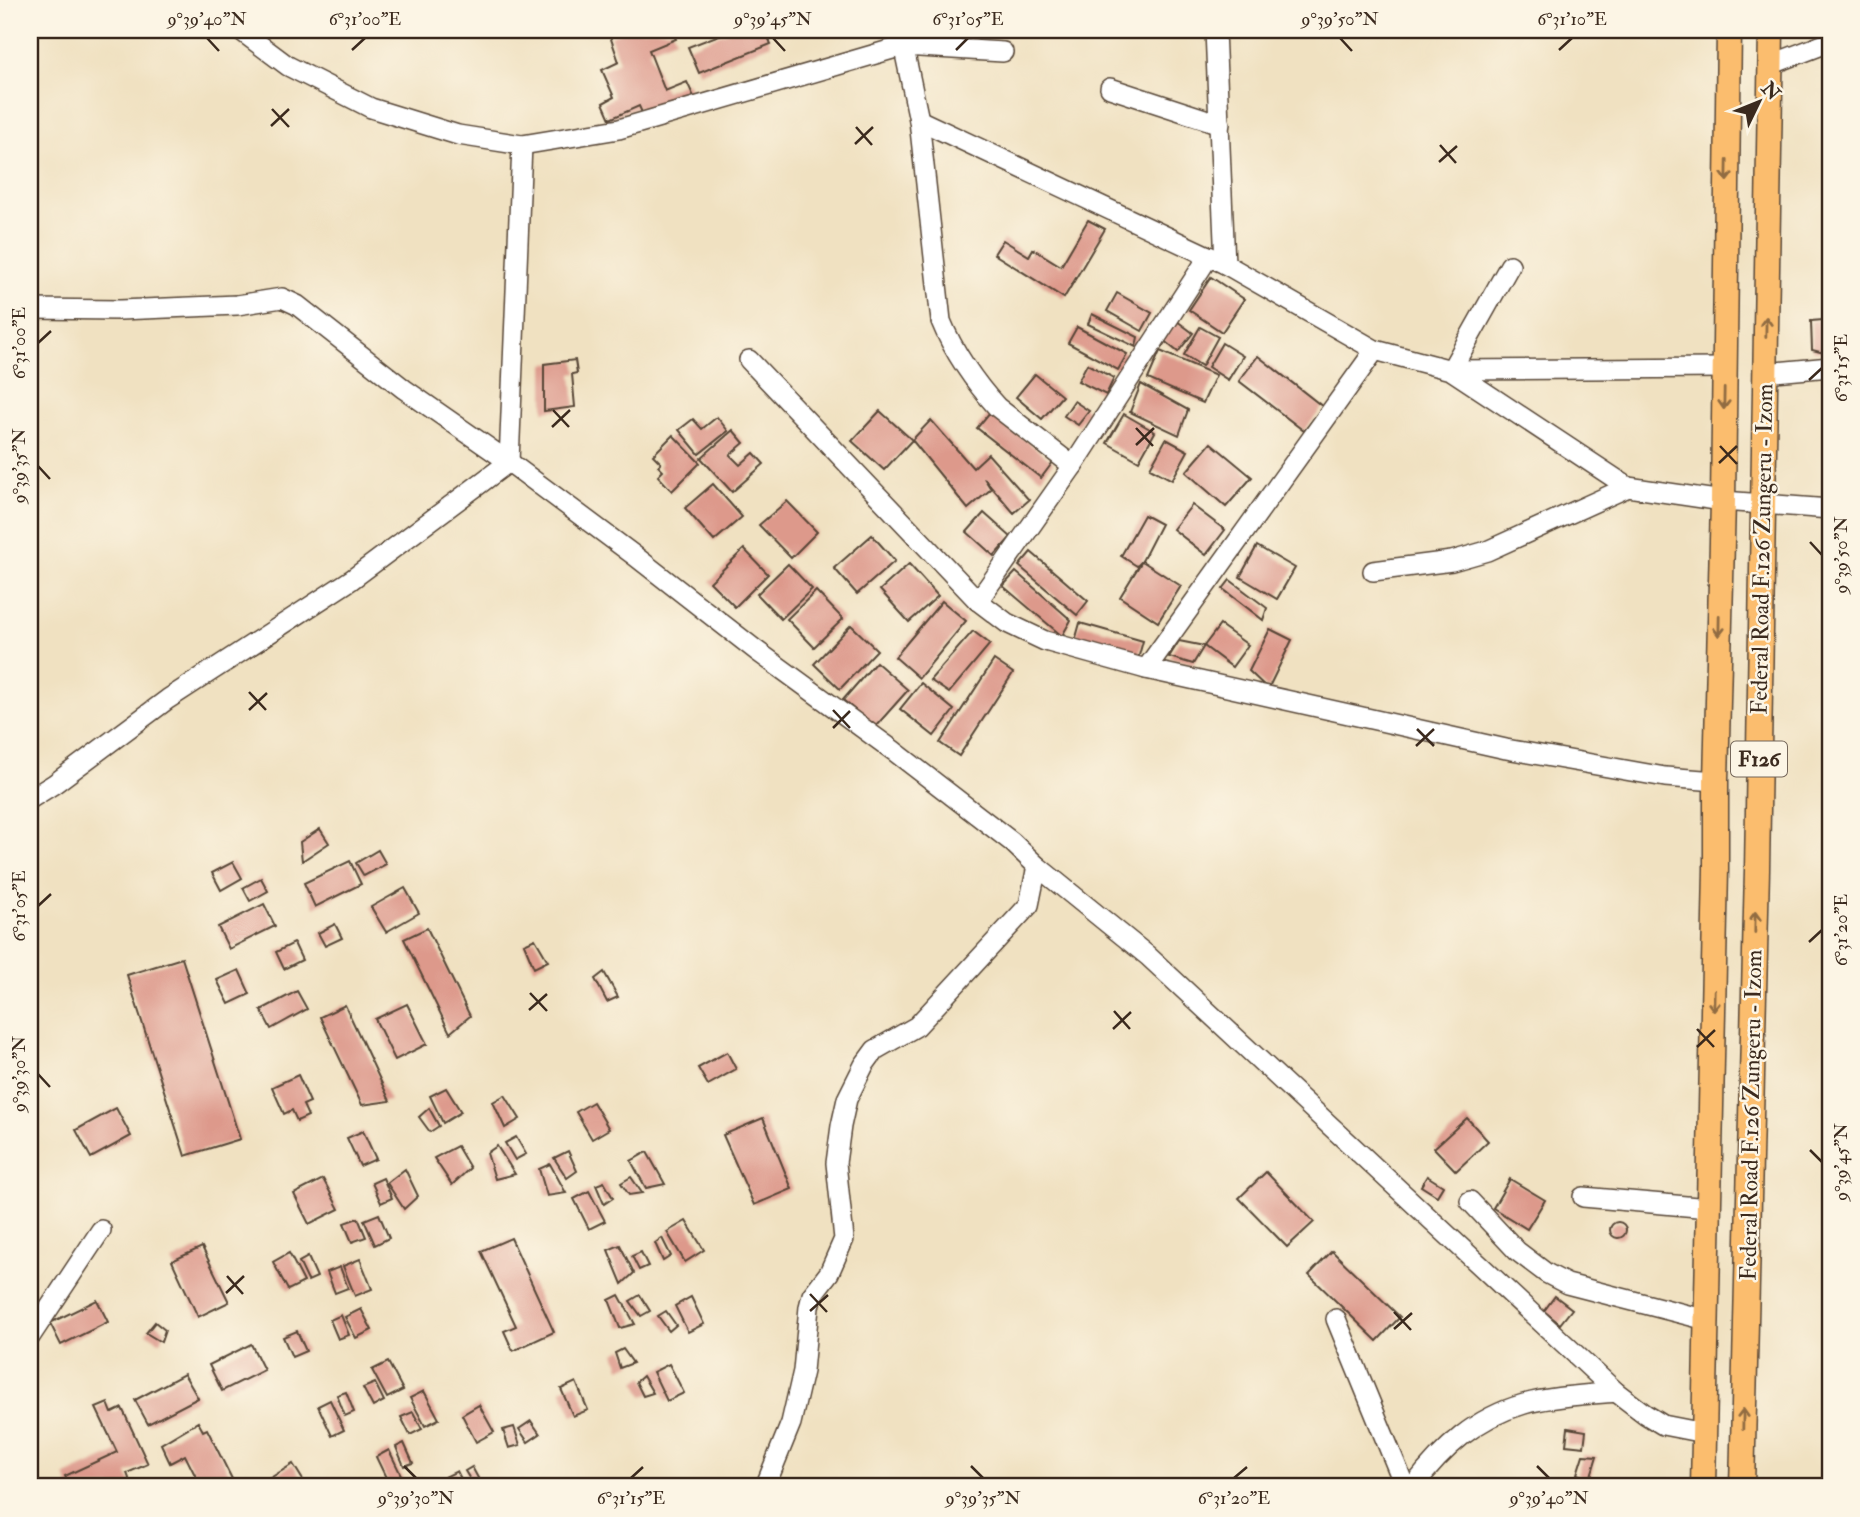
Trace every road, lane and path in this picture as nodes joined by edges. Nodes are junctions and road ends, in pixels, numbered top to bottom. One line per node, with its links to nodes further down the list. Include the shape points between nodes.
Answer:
1 (240, 30): 12 (street, via 288,66 371,108 458,135)
2 (1215, 30): 11 (street)
3 (1729, 30): 19 (main road, Federal Road F.126 Zungeru - Izom / F126, one-way to 19)
4 (1771, 30): 8 (main road, Federal Road F.126 Zungeru - Izom / F126)
5 (901, 38): 7 (street); 10 (street); 12 (street, via 619,129)
6 (1830, 42): 8 (street)
7 (1003, 52)
8 (1770, 65): 21 (main road, Federal Road F.126 Zungeru - Izom / F126, one-way to 8)
9 (1110, 88): 11 (street)
10 (919, 120): 13 (street); 23 (street, via 938,306 947,335 987,397)
11 (1220, 124): 13 (street)
12 (522, 145): 22 (street)
13 (1217, 260): 16 (street); 23 (street)
14 (1510, 265): 20 (street)
15 (30, 309): 22 (street, via 237,305 282,298)
16 (1375, 350): 20 (street); 30 (street)
17 (749, 360): 29 (street)
18 (1830, 367): 21 (street)
19 (1725, 369): 20 (street); 25 (main road, Federal Road F.126 Zungeru - Izom / F126, one-way to 25)
20 (1451, 370): 24 (street)
21 (1765, 373): 26 (main road, Federal Road F.126 Zungeru - Izom / F126)
22 (509, 462): 32 (street, via 351,580 168,699); 33 (street, via 894,751)
23 (1073, 466): 29 (street)
24 (1628, 487): 25 (street); 28 (street, via 1487,551 1452,561)
25 (1723, 500): 26 (street); 31 (main road, Federal Road F.126 Zungeru - Izom / F126, one-way to 31)
26 (1763, 502): 27 (street); 47 (main road, Federal Road F.126 Zungeru - Izom / F126, one-way to 26)
27 (1830, 509)
28 (1373, 571)
29 (978, 601): 30 (street, via 1007,624 1045,641)
30 (1146, 669): 31 (street, via 1506,749 1665,778)
31 (1716, 781): 36 (main road, Federal Road F.126 Zungeru - Izom / F126, one-way to 36)
32 (30, 799)
33 (1037, 866): 41 (street, via 1148,956); 43 (street, via 1029,905 917,1026 875,1050 848,1099 836,1163 844,1239 812,1295 791,1423)
34 (1583, 1197): 36 (street)
35 (1470, 1201): 39 (street, via 1517,1251 1567,1284)
36 (1709, 1208): 39 (main road, Federal Road F.126 Zungeru - Izom / F126)
37 (101, 1230): 40 (street)
38 (1336, 1319): 44 (street)
39 (1707, 1320): 42 (main road, Federal Road F.126 Zungeru - Izom / F126)
40 (30, 1337)
41 (1616, 1392): 42 (street, via 1663,1425); 45 (street, via 1522,1404 1473,1427 1436,1457)
42 (1704, 1433): 46 (main road, Federal Road F.126 Zungeru - Izom / F126)
43 (765, 1487)
44 (1405, 1487)
45 (1413, 1487)
46 (1703, 1487)
47 (1742, 1487)

